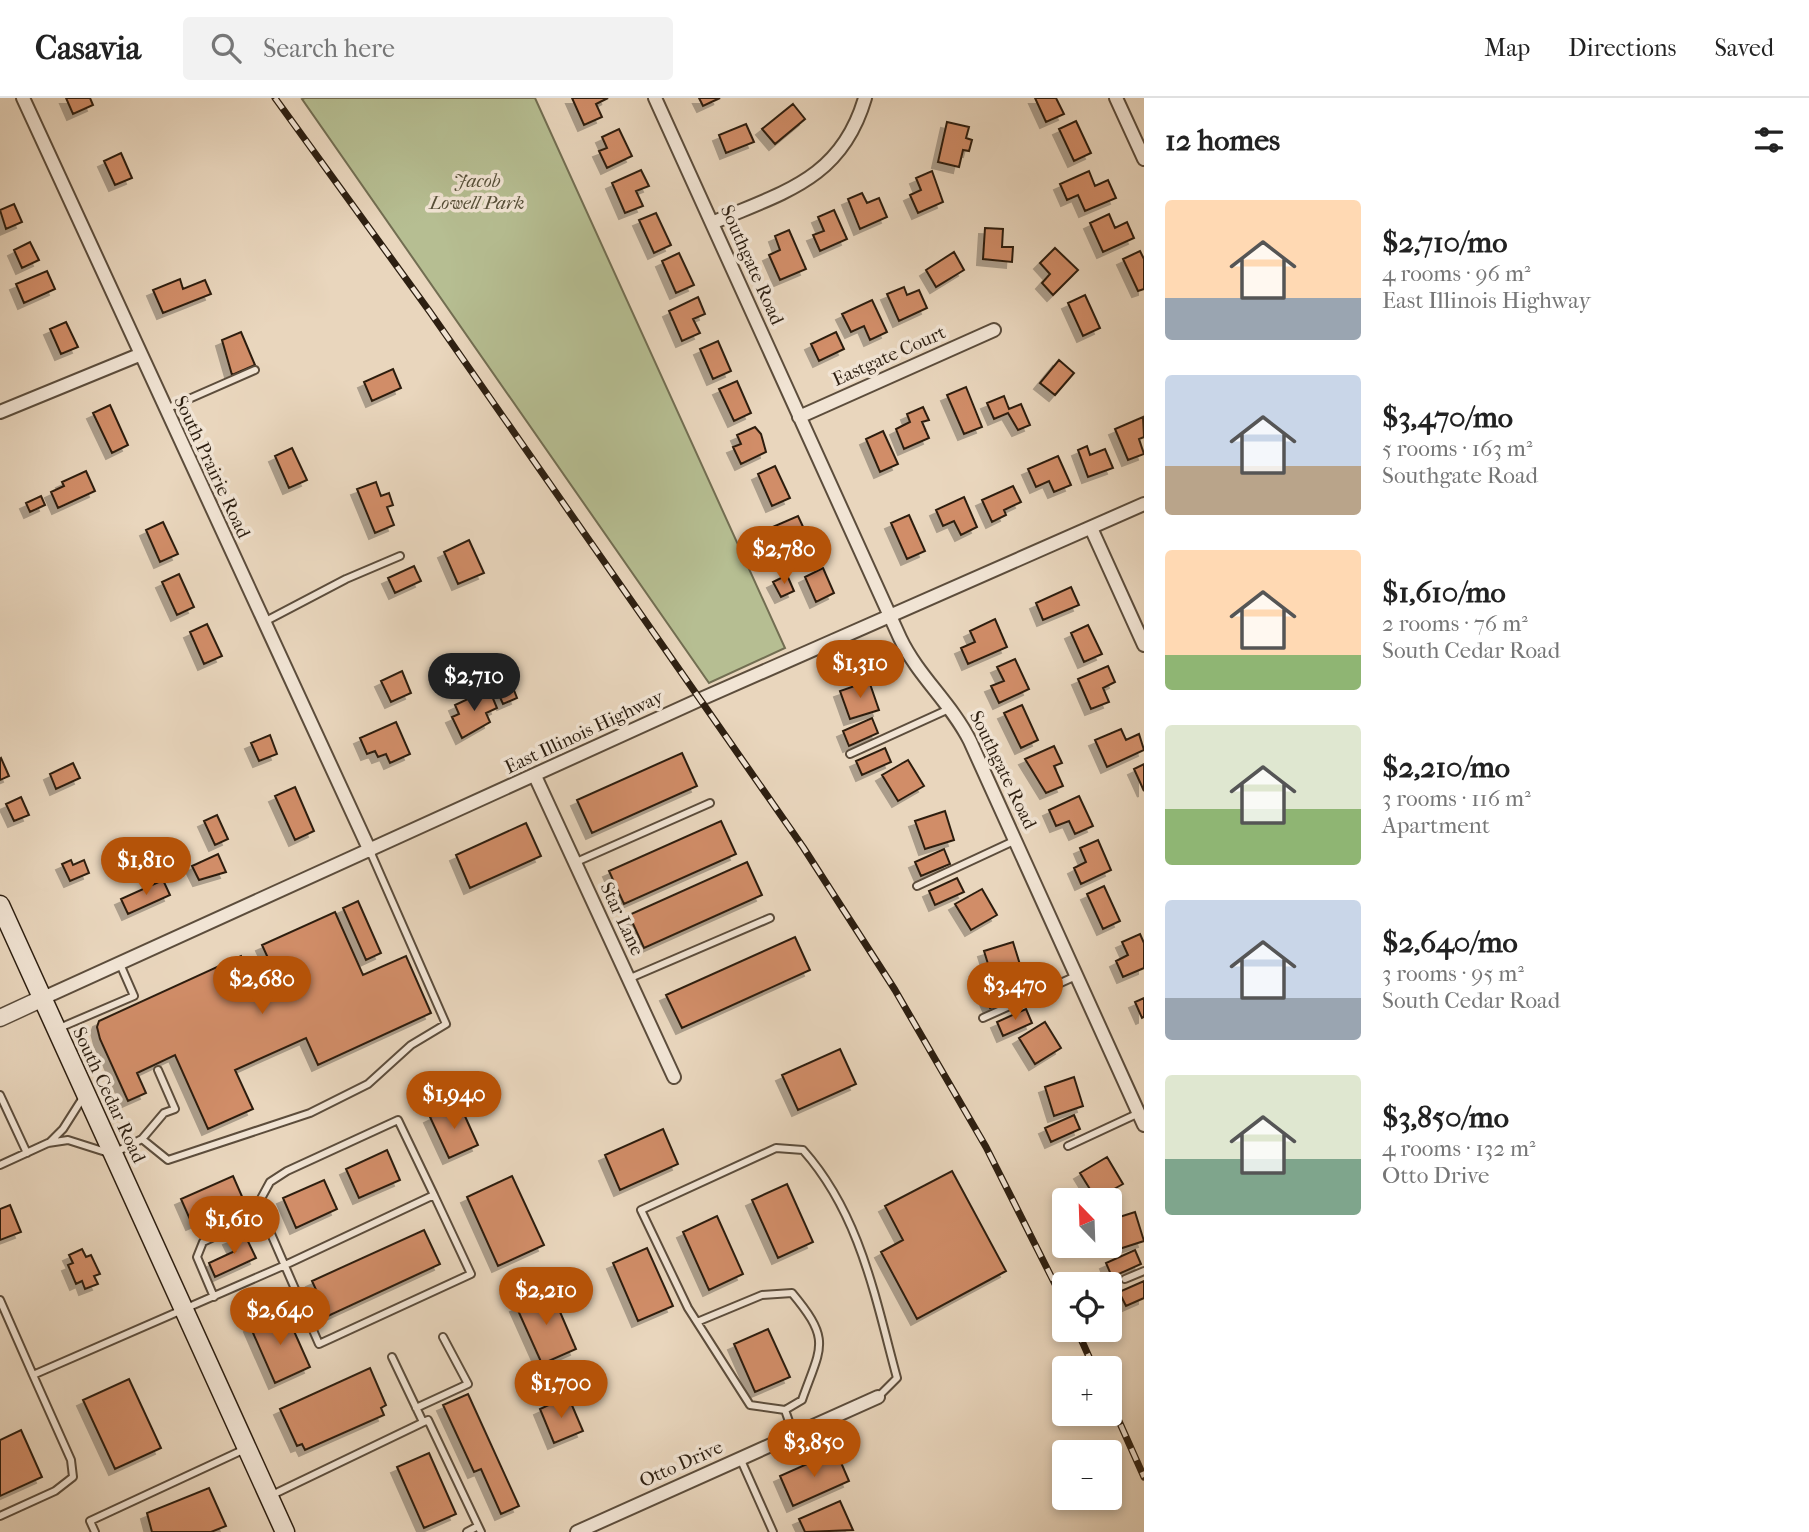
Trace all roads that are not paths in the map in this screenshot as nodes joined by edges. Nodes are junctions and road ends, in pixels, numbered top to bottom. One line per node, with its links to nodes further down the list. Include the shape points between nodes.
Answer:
1 (23, 98): 8 (street, South Prairie Road)
2 (655, 98): 6 (street, Southgate Road)
3 (865, 98): 6 (street, via 846,145 823,169)
4 (1116, 98): 5 (street)
5 (1144, 159)
6 (712, 223): 12 (street, Southgate Road)
7 (994, 330): 12 (street, Eastgate Court)
8 (139, 355): 10 (street, South Prairie Road); 11 (street)
9 (256, 370): 10 (lane)
10 (164, 410): 17 (street, South Prairie Road)
11 (0, 412)
12 (799, 417): 16 (street, Southgate Road)
13 (1144, 504): 14 (street, East Illinois Highway)
14 (1091, 528): 16 (street, East Illinois Highway); 18 (street)
15 (400, 556): 17 (lane)
16 (890, 617): 19 (street, Southgate Road, via 917,669); 21 (street, East Illinois Highway)
17 (263, 623): 24 (street, South Prairie Road)
18 (1144, 645)
19 (950, 708): 20 (lane); 23 (street, Southgate Road, via 962,724)
20 (850, 754)
21 (536, 776): 24 (street, East Illinois Highway); 25 (street, Star Lane)
22 (710, 803): 25 (lane)
23 (1016, 840): 26 (lane); 30 (street, Southgate Road)
24 (370, 851): 29 (street, East Illinois Highway); 41 (lane, via 446,1024 411,1045 368,1084 310,1113 169,1160)
25 (574, 863): 31 (street, Star Lane)
26 (917, 886)
27 (2, 914): 32 (main road, South Cedar Road)
28 (770, 918): 31 (lane)
29 (119, 963): 32 (street, East Illinois Highway); 35 (lane, via 134,996)
30 (1077, 975): 34 (lane); 40 (street, Southgate Road)
31 (628, 978): 37 (street, Star Lane)
32 (41, 999): 33 (street); 35 (main road, South Cedar Road)
33 (0, 1018)
34 (983, 1018)
35 (56, 1030): 38 (main road, South Cedar Road)
36 (158, 1070): 41 (lane, via 175,1110 164,1112)
37 (674, 1077)
38 (85, 1094): 42 (lane, via 63,1129); 45 (main road, South Cedar Road)
39 (0, 1095): 44 (lane)
40 (1141, 1119): 43 (lane)
41 (142, 1139): 45 (lane)
42 (48, 1143): 44 (lane); 45 (lane, via 68,1140)
43 (1068, 1146)
44 (27, 1153): 46 (lane)
45 (112, 1154): 54 (main road, South Cedar Road)
46 (0, 1165)
47 (433, 1195): 48 (lane, via 398,1120 270,1182 258,1204); 49 (lane); 49 (lane, via 471,1274 319,1344)
48 (262, 1214): 49 (lane); 52 (lane, via 203,1242 197,1257)
49 (284, 1266): 52 (lane)
50 (1144, 1271): 51 (lane)
51 (1125, 1279)
52 (214, 1297): 54 (lane)
53 (0, 1300): 58 (lane)
54 (184, 1310): 58 (lane); 64 (main road, South Cedar Road)
55 (697, 1322): 59 (lane, via 641,1210 776,1148 803,1150 827,1177 859,1240 897,1378); 61 (lane, via 750,1405); 61 (lane, via 762,1295 792,1293 814,1319 821,1347 802,1400)
56 (443, 1337): 60 (lane, via 468,1384)
57 (392, 1357): 60 (lane)
58 (33, 1375): 67 (lane, via 71,1460 74,1477 55,1491)
59 (878, 1397): 63 (street, Otto Drive)
60 (416, 1408): 62 (lane)
61 (785, 1410): 63 (lane)
62 (423, 1422): 66 (lane); 68 (lane, via 428,1419)
63 (793, 1433): 65 (street, Otto Drive)
64 (247, 1448): 66 (main road, South Cedar Road); 69 (lane, via 90,1521)
65 (740, 1458): 72 (street, Otto Drive); 73 (lane)
66 (269, 1497): 70 (main road, South Cedar Road)
67 (0, 1516)
68 (480, 1529): 71 (lane)
69 (95, 1532)
70 (285, 1532)
71 (467, 1532)
72 (576, 1532)
73 (773, 1532)

